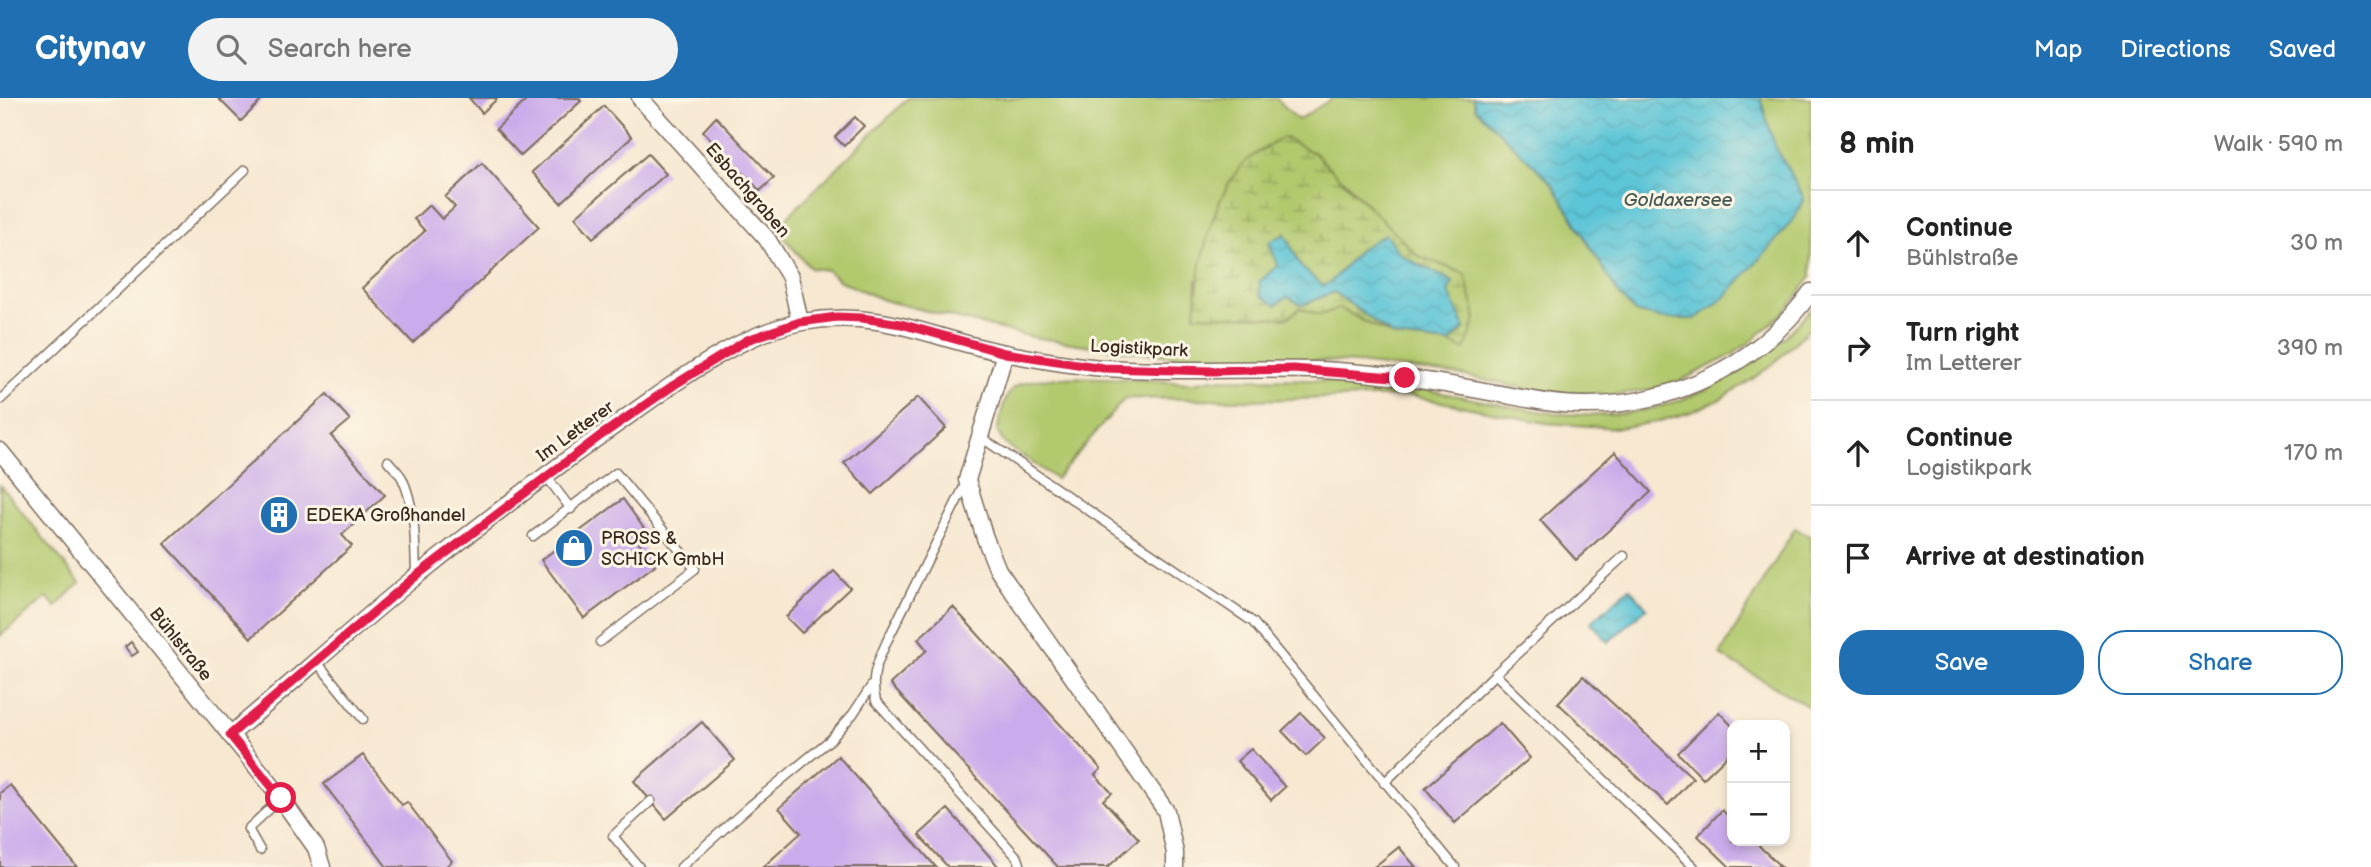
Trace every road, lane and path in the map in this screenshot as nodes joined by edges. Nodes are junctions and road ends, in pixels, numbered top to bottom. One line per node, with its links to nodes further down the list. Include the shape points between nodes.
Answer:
1 (640, 98): 4 (street, Esbachgraben, via 767,239 790,277)
2 (245, 170): 6 (lane)
3 (1811, 292): 5 (street, Logistikpark, via 1779,330 1736,363 1682,389 1616,404 1549,402 1350,372 1103,368)
4 (800, 322): 5 (street, Im Letterer, via 862,318); 10 (street, Im Letterer, via 747,340 710,362)
5 (1005, 353): 7 (street)
6 (0, 400)
7 (979, 436): 11 (street); 22 (lane, via 1253,622)
8 (0, 452): 21 (street, Bühlstraße)
9 (388, 461): 15 (lane, via 402,477 410,504)
10 (546, 476): 12 (lane); 15 (street, Im Letterer)
11 (967, 480): 19 (lane, via 887,641); 30 (street, via 998,569 1166,811)
12 (571, 509): 13 (lane); 16 (lane, via 616,472 695,569)
13 (533, 536)
14 (1623, 556): 18 (lane)
15 (416, 576): 17 (street, Im Letterer)
16 (600, 642)
17 (317, 662): 20 (lane); 21 (street, Im Letterer)
18 (1495, 674): 22 (lane); 32 (lane)
19 (872, 685): 28 (lane, via 831,739); 29 (lane, via 876,701 1018,858)
20 (363, 719)
21 (230, 735): 23 (street, Bühlstraße)
22 (1384, 783): 31 (lane)
23 (281, 798): 25 (lane, via 248,829); 26 (street, Bühlstraße, via 316,848)
24 (651, 802): 27 (lane, via 613,836)
25 (260, 850)
26 (322, 867)
27 (639, 867)
28 (681, 867)
29 (1021, 867)
30 (1175, 867)
31 (1455, 867)
32 (1694, 867)

